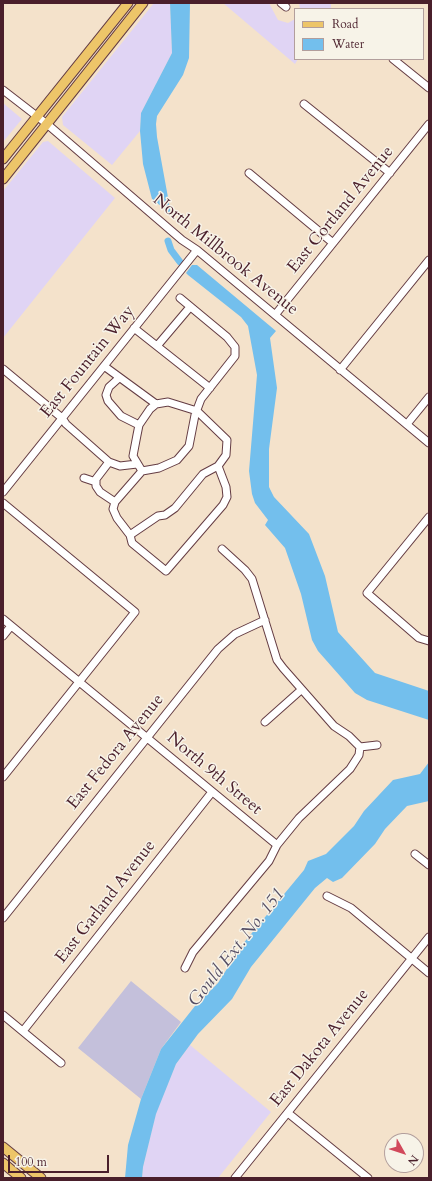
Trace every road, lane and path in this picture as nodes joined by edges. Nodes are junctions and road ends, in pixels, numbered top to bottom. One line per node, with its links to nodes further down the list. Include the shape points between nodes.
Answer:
1 (128, 3): 7 (main road)
2 (143, 3): 8 (main road)
3 (394, 60): 4 (street)
4 (429, 88)
5 (3, 90): 7 (street, North Millbrook Avenue)
6 (304, 104): 12 (street)
7 (36, 117): 8 (street, North Millbrook Avenue); 10 (main road)
8 (47, 124): 13 (main road); 15 (street, North Millbrook Avenue)
9 (429, 124): 12 (street, East Cortland Avenue)
10 (3, 158)
11 (249, 173): 14 (street)
12 (390, 173): 14 (street, East Cortland Avenue)
13 (3, 179)
14 (333, 243): 19 (street, East Cortland Avenue)
15 (197, 250): 19 (street, North Millbrook Avenue); 20 (street, East Fountain Way)
16 (429, 260): 24 (street)
17 (180, 298): 18 (street)
18 (190, 307): 21 (street); 26 (street, via 227,337 235,347 235,356)
19 (275, 315): 24 (street, North Millbrook Avenue)
20 (134, 328): 21 (street); 22 (street, East Fountain Way)
21 (157, 346): 26 (street)
22 (104, 366): 25 (street); 30 (street, East Fountain Way)
23 (3, 369): 30 (street)
24 (340, 370): 31 (street, North Millbrook Avenue)
25 (119, 378): 28 (street); 32 (street, via 109,387 106,395 108,401 121,416)
26 (210, 388): 29 (street, via 201,399)
27 (429, 397): 31 (street)
28 (156, 404): 29 (street, via 168,402); 32 (street)
29 (197, 411): 36 (street, via 227,440 226,455); 37 (street, via 189,446 177,460 159,468)
30 (62, 418): 34 (street); 40 (street, East Fountain Way)
31 (406, 424): 33 (street, North Millbrook Avenue)
32 (139, 425): 35 (street, via 133,456)
33 (429, 443)
34 (108, 462): 35 (street, via 120,466); 39 (street)
35 (137, 464): 37 (street)
36 (218, 466): 44 (street, via 203,474 175,508); 44 (street, via 227,497 223,505 166,571 132,543)
37 (142, 471): 41 (street)
38 (84, 478): 39 (street)
39 (96, 482): 41 (street, via 100,492)
40 (3, 492)
41 (115, 502): 44 (street, via 113,509 117,518)
42 (3, 503): 51 (street, via 135,612)
43 (429, 517): 50 (street, via 366,593 419,638)
44 (130, 535)
45 (222, 549): 47 (street, via 252,579)
46 (3, 619): 48 (street, North 9th Street)
47 (266, 620): 52 (street, via 277,660); 54 (street, East Fedora Avenue, via 243,629 227,640)
48 (11, 626): 49 (street); 51 (street, North 9th Street)
49 (3, 636)
50 (429, 641)
51 (79, 682): 54 (street, North 9th Street); 57 (street)
52 (301, 690): 53 (street); 56 (street, via 334,726)
53 (265, 722)
54 (147, 738): 58 (street, North 9th Street); 63 (street, East Fedora Avenue)
55 (377, 745): 56 (street)
56 (360, 747): 59 (street, via 359,755 350,769 308,808)
57 (3, 777)
58 (212, 792): 59 (street, North 9th Street); 69 (street, East Garland Avenue)
59 (277, 846): 66 (street, via 269,861 193,952)
60 (415, 854): 61 (street)
61 (429, 865)
62 (327, 896): 65 (street, via 351,908)
63 (3, 918)
64 (429, 937): 65 (street, East Dakota Avenue)
65 (412, 959): 67 (street); 71 (street, East Dakota Avenue)
66 (185, 968)
67 (429, 973)
68 (3, 1015): 69 (street)
69 (22, 1031): 70 (street)
70 (61, 1063)
71 (288, 1112): 76 (street, East Dakota Avenue); 77 (street)
72 (3, 1147): 75 (main road)
73 (3, 1163): 74 (main road)
74 (21, 1178)
75 (41, 1178)
76 (235, 1178)
77 (368, 1178)

